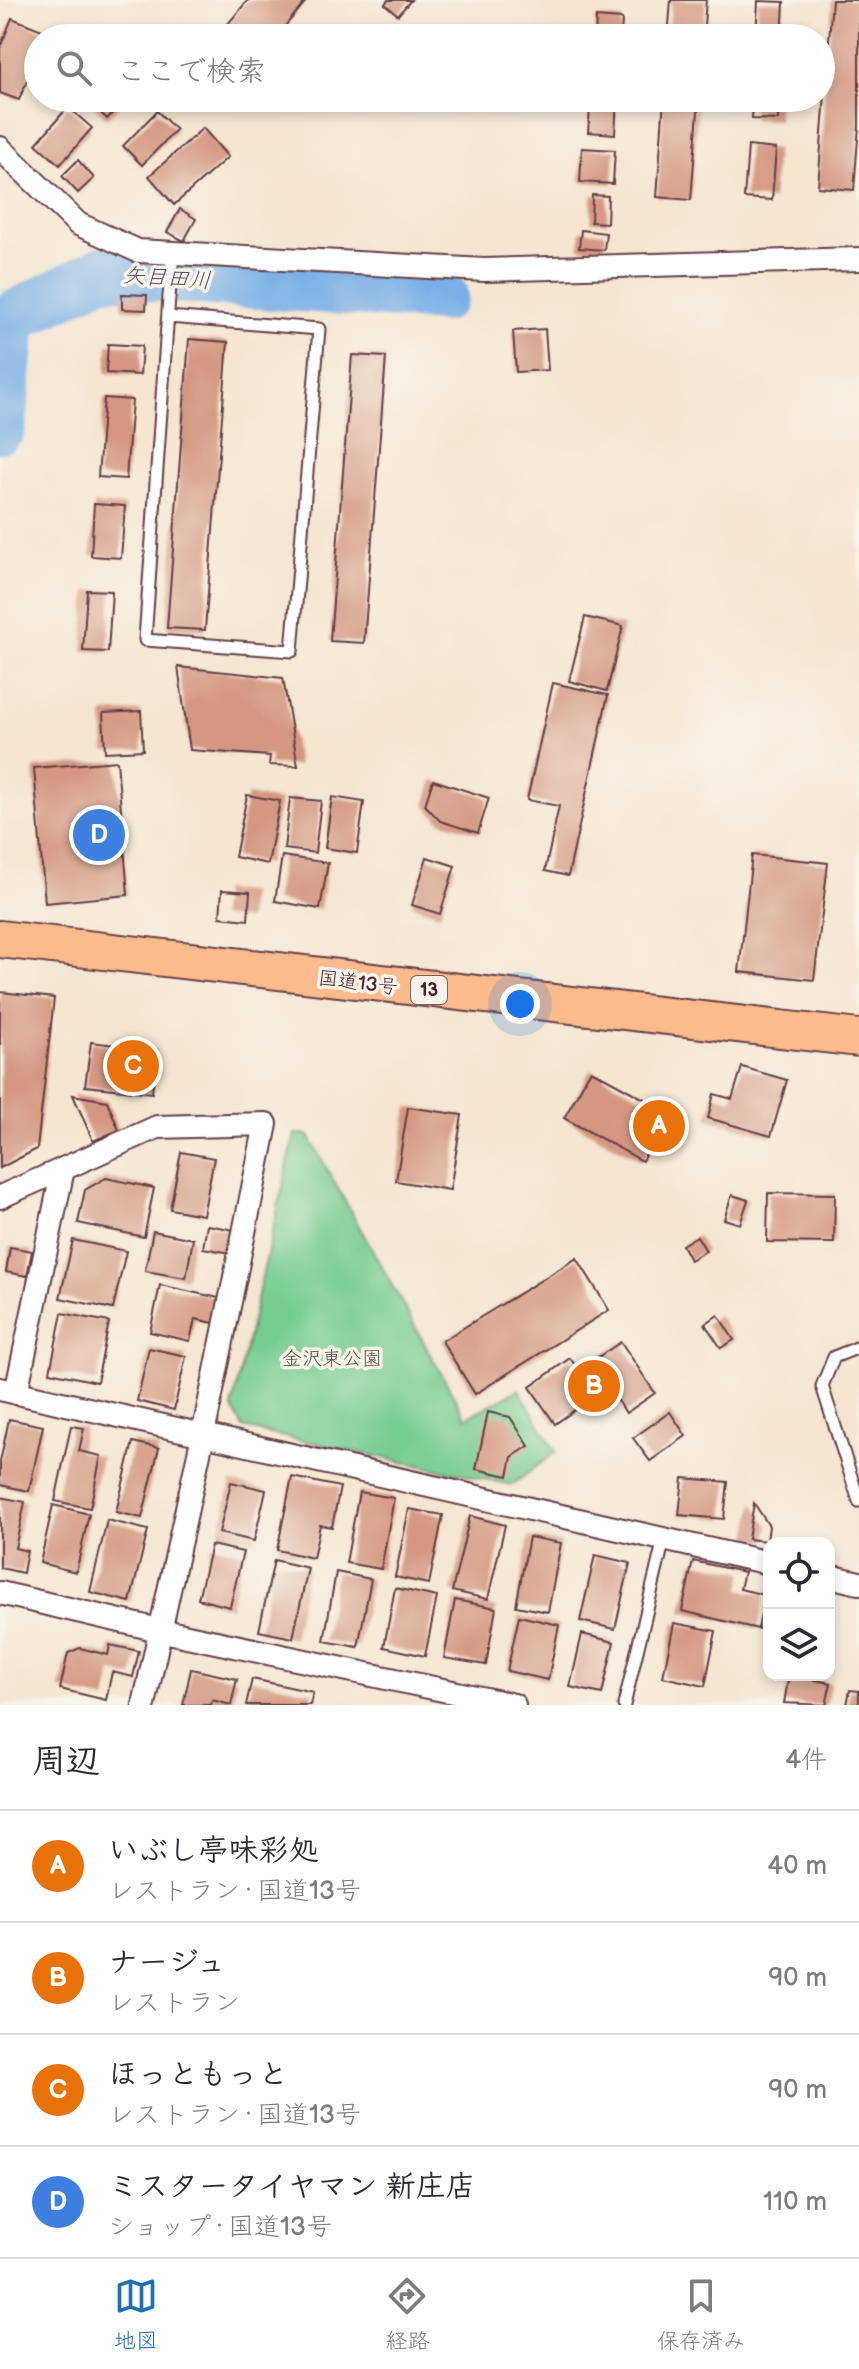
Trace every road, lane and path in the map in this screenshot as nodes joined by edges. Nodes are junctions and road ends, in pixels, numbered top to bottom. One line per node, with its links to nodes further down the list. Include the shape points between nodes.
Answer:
1 (0, 148): 2 (street, via 78,224 138,251)
2 (173, 253): 3 (street, via 484,270); 4 (lane)
3 (859, 259)
4 (168, 317): 4 (lane, via 145,640 292,651 319,329)
5 (0, 939): 6 (highway, 国道13号 / 13)
6 (859, 1038)
7 (63, 1169): 8 (street); 10 (street); 11 (street, via 157,1127 266,1124)
8 (0, 1197)
9 (859, 1347): 12 (lane, via 834,1357 822,1386)
10 (8, 1391): 11 (street)
11 (203, 1435): 13 (street); 18 (street)
12 (859, 1501)
13 (664, 1539): 14 (street); 21 (lane)
14 (763, 1562)
15 (835, 1577): 16 (street)
16 (859, 1583)
17 (0, 1593): 18 (street)
18 (159, 1630): 19 (street); 20 (street)
19 (144, 1705)
20 (514, 1705)
21 (624, 1705)

